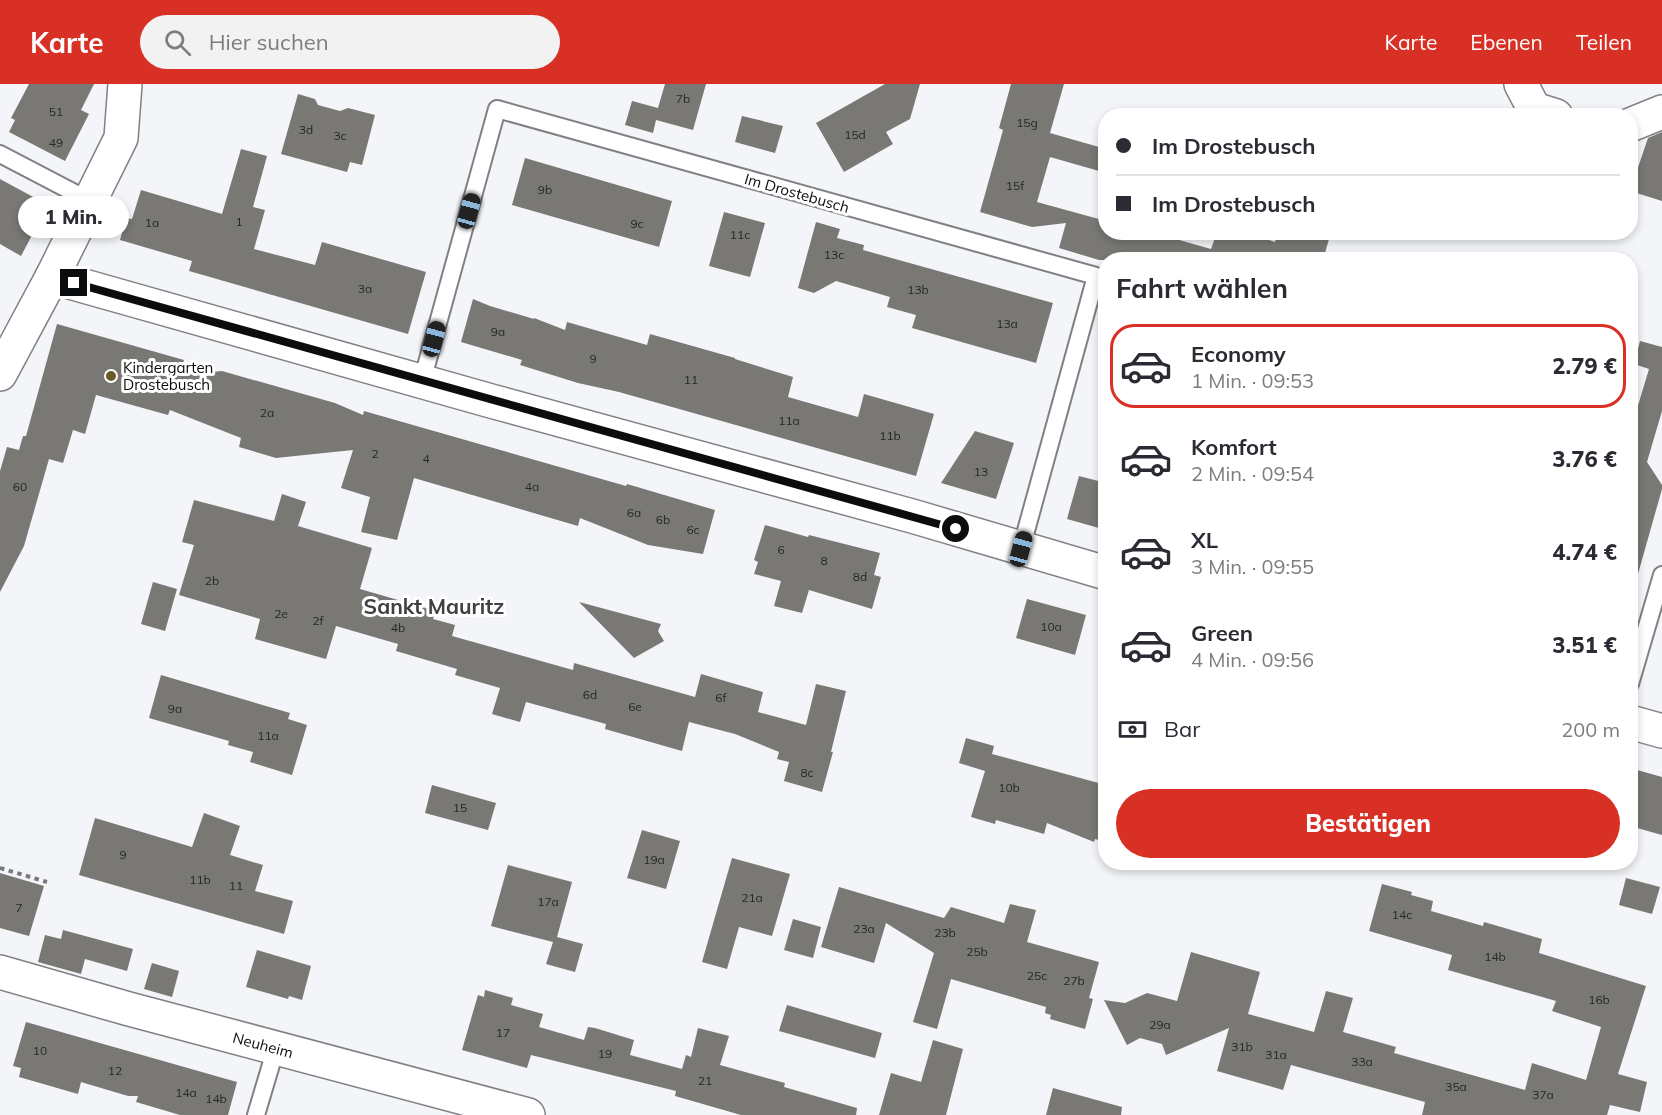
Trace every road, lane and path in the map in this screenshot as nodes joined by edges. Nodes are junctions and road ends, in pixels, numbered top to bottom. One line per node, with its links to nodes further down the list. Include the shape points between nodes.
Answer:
1 (125, 84): 7 (street, via 121,138)
2 (1521, 84): 3 (street)
3 (1533, 108)
4 (1662, 112): 5 (street)
5 (1638, 122)
6 (0, 154): 7 (lane)
7 (90, 201): 8 (street)
8 (52, 277): 9 (street); 10 (street)
9 (0, 375)
10 (422, 381): 11 (street); 11 (lane, Im Drostebusch, via 497,109 1096,276)
11 (1021, 549): 12 (street)
12 (1098, 571)
13 (1662, 575): 14 (lane)
14 (1638, 657)
15 (1638, 724): 16 (street)
16 (1662, 730)
17 (0, 868): 18 (path)
18 (47, 882)
19 (0, 972): 20 (street, Neuheim)
20 (276, 1048): 21 (lane); 22 (street, Neuheim)
21 (256, 1115)
22 (528, 1115)

